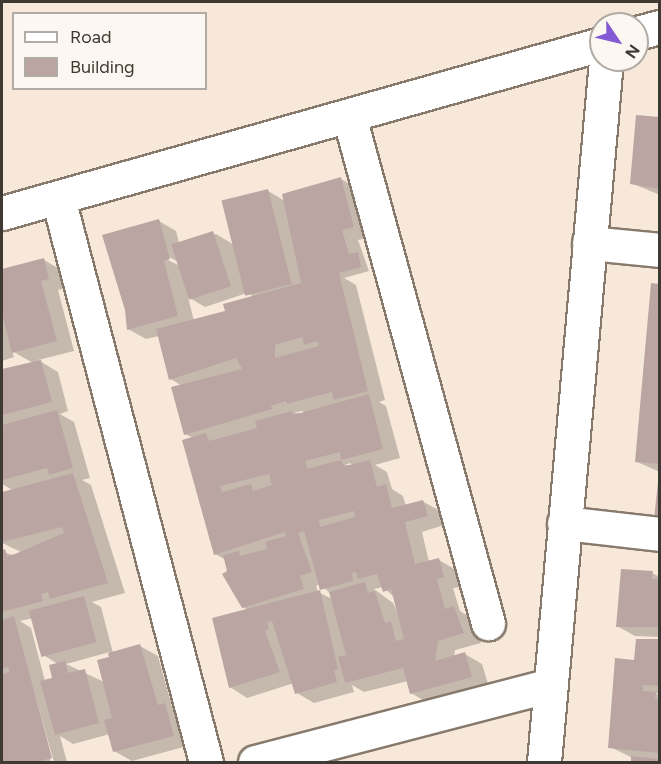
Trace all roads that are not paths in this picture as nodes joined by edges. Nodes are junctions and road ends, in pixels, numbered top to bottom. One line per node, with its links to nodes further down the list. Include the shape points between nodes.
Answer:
1 (589, 47): 3 (street)
2 (605, 72): 6 (street)
3 (349, 116): 4 (street); 10 (street)
4 (58, 198): 5 (street); 12 (street)
5 (2, 213)
6 (589, 243): 7 (street); 8 (street)
7 (660, 250)
8 (564, 523): 9 (street); 11 (street)
9 (660, 534)
10 (488, 623)
11 (550, 685): 13 (street); 14 (street)
12 (206, 762)
13 (255, 762)
14 (544, 762)

